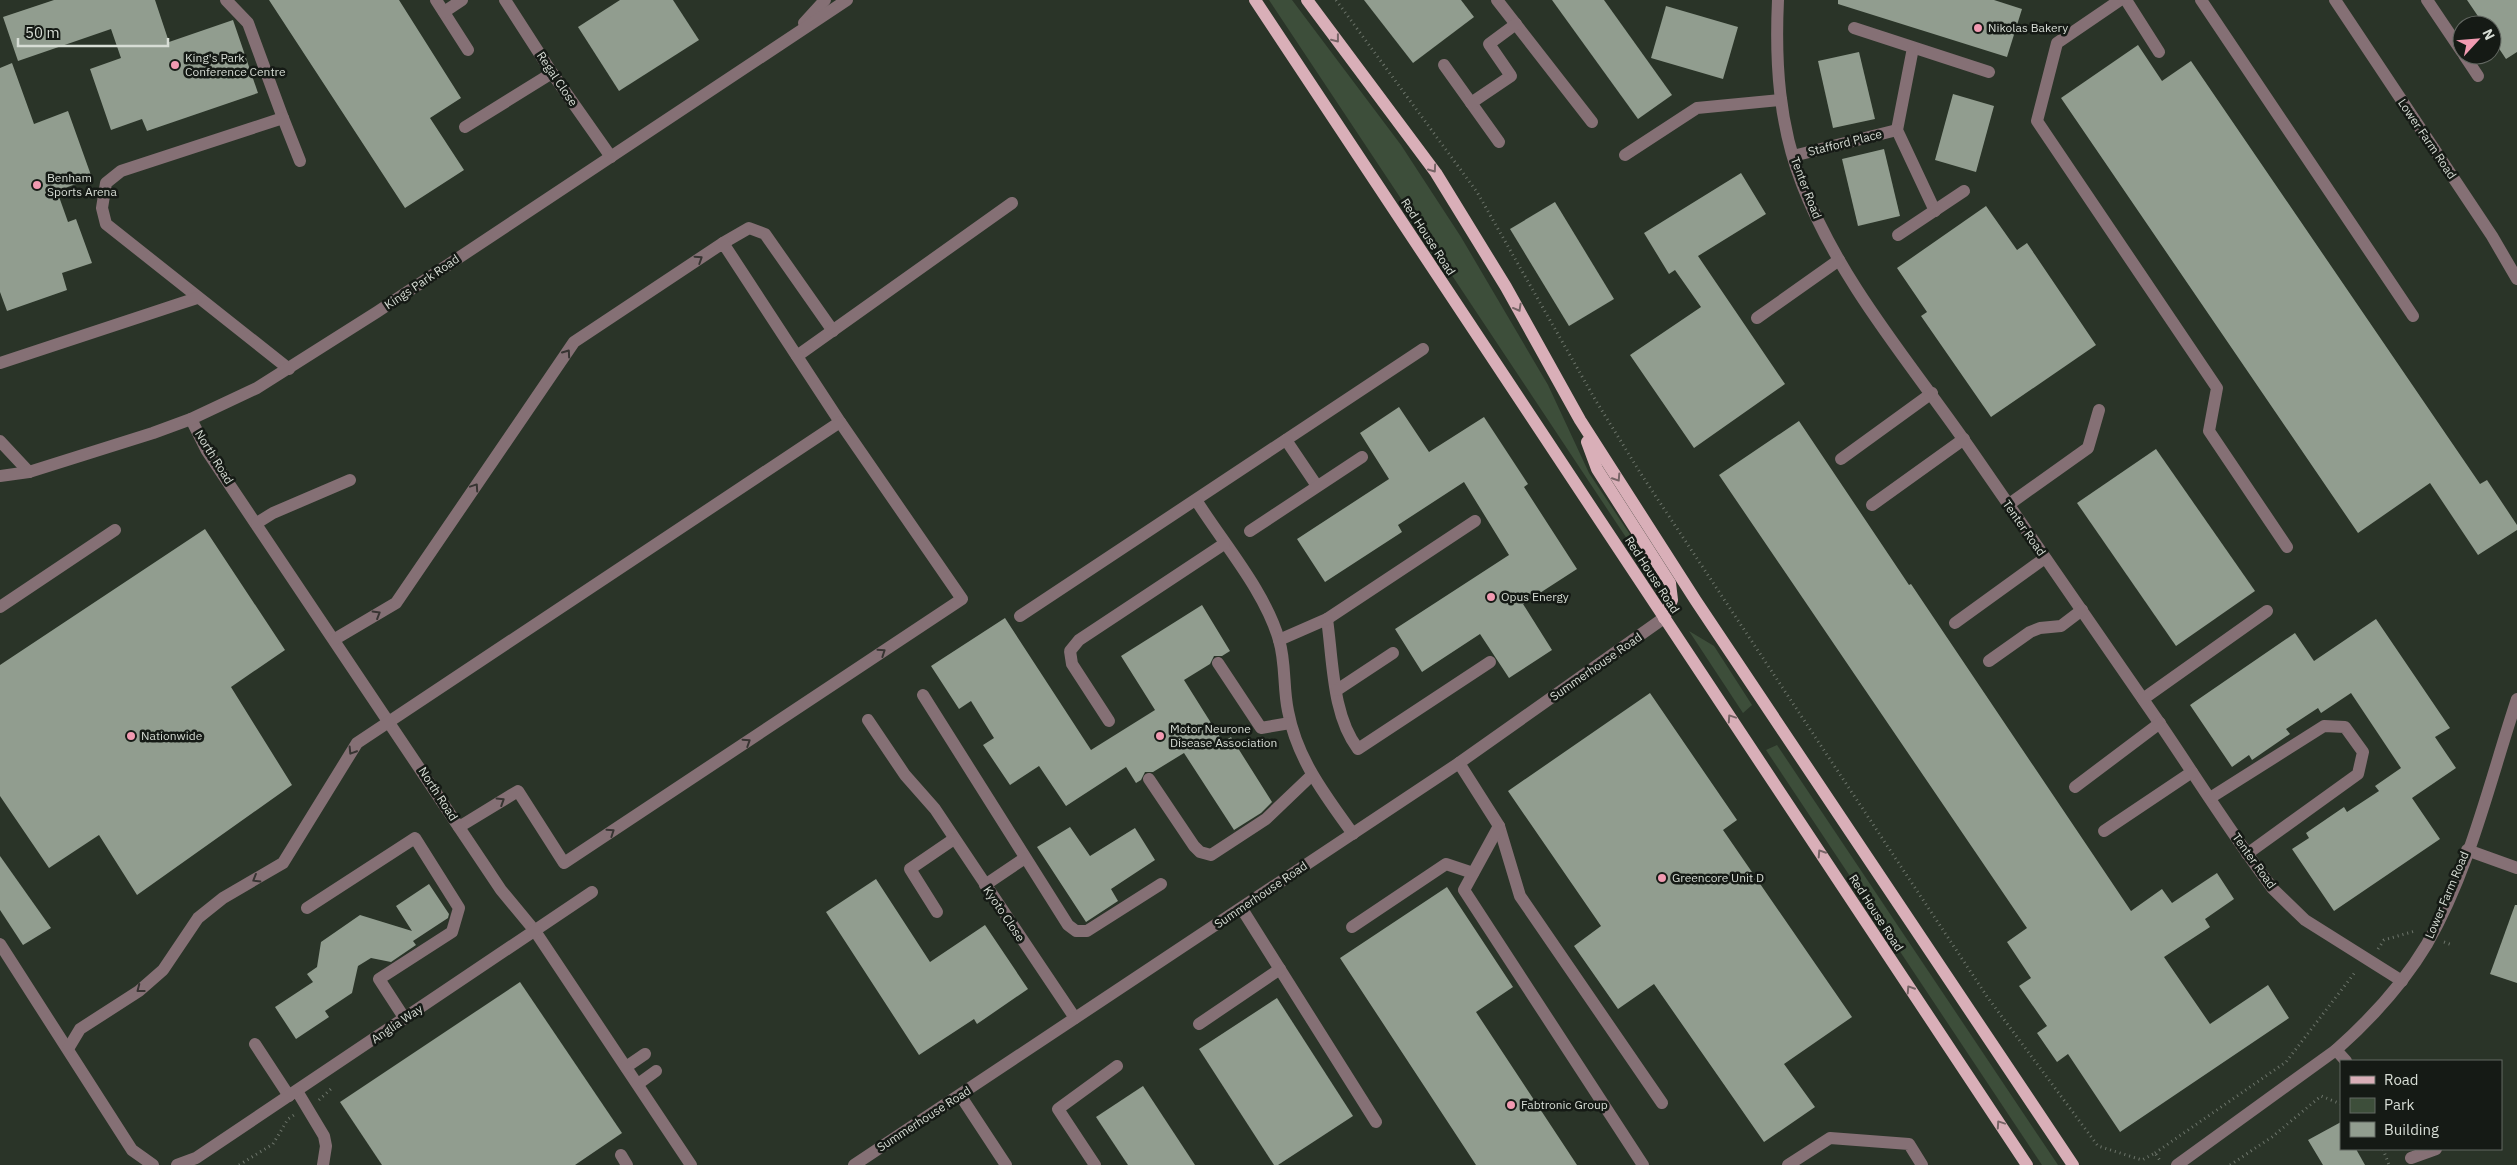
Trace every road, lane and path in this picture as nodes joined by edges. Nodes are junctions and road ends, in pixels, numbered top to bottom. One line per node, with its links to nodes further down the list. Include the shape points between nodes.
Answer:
1 (226, 0): 32 (street, via 248,22)
2 (436, 0): 17 (street)
3 (462, 0): 17 (street)
4 (505, 0): 28 (street, Regal Close)
5 (825, 0): 21 (street, Kings Park Road)
6 (847, 0): 21 (street, Kings Park Road)
7 (1255, 0): 84 (main road, Red House Road)
8 (1307, 0): 59 (main road, one-way to 59, via 1436,173 1506,287)
9 (1336, 0): 154 (path, via 1477,192 1641,474 1988,998 2098,1146 2142,1160)
10 (1497, 0): 18 (street)
11 (1778, 0): 30 (street, Tenter Road, via 1776,41)
12 (2120, 0): 78 (street, via 2057,43 2037,121 2217,388 2209,432)
13 (2126, 0): 24 (street)
14 (2201, 0): 49 (street)
15 (2334, 0): 47 (street, Lower Farm Road, via 2492,236)
16 (2427, 0): 20 (street)
17 (444, 12): 23 (street)
18 (1516, 24): 31 (street, via 1489,44 1511,76); 33 (street)
19 (1854, 28): 22 (street)
20 (2452, 38)
21 (789, 40): 39 (street, Kings Park Road)
22 (1913, 48): 27 (street); 35 (street)
23 (468, 50)
24 (2159, 52)
25 (1444, 65): 31 (street)
26 (2470, 65): 29 (street)
27 (1989, 72)
28 (552, 73): 34 (street); 39 (street, Regal Close)
29 (2478, 76)
30 (1781, 100): 37 (street, via 1697,108); 38 (street, Tenter Road)
31 (1471, 103): 36 (street)
32 (283, 118): 40 (street); 48 (street, via 121,172 106,183 102,208 106,224)
33 (1592, 122)
34 (466, 127)
35 (1897, 130): 38 (street, Stafford Place); 43 (street)
36 (1499, 142)
37 (1625, 155)
38 (1793, 156): 46 (street, Tenter Road, via 1819,223)
39 (611, 157): 55 (street, Kings Park Road)
40 (300, 161)
41 (1964, 191): 43 (street)
42 (1012, 203): 51 (street)
43 (1935, 211): 44 (street)
44 (1898, 235)
45 (724, 243): 51 (street, via 749,228 765,234); 53 (street); 87 (street, one-way to 45, via 396,603 574,342)
46 (1839, 260): 50 (street); 56 (street, Tenter Road)
47 (2517, 279)
48 (197, 298): 54 (street); 55 (street)
49 (2413, 316)
50 (1757, 318)
51 (833, 331): 53 (street)
52 (1423, 348): 62 (street)
53 (797, 356): 60 (street)
54 (0, 363)
55 (289, 370): 58 (street, Kings Park Road)
56 (1932, 393): 61 (street, Tenter Road); 65 (street)
57 (2099, 410): 72 (street, via 2088,448)
58 (191, 419): 66 (street, Kings Park Road); 74 (street, North Road, via 208,451)
59 (1580, 420): 84 (main road, via 1597,469 1670,583 1672,600); 168 (main road, one-way to 168, via 1696,601)
60 (840, 422): 99 (street); 110 (street, one-way to 60, via 518,791 564,863 962,599)
61 (1964, 439): 71 (street); 72 (street, Tenter Road)
62 (1286, 440): 69 (street); 70 (street)
63 (0, 441): 66 (street)
64 (1362, 457): 69 (street)
65 (1841, 459)
66 (29, 472): 67 (street, Kings Park Road)
67 (0, 476)
68 (350, 480): 74 (street, via 272,513)
69 (1317, 486): 76 (street)
70 (1196, 500): 77 (street); 83 (street)
71 (1872, 505)
72 (2008, 505): 79 (street, Tenter Road)
73 (1475, 521): 85 (street)
74 (257, 523): 87 (street, North Road)
75 (115, 530): 80 (street)
76 (1250, 531)
77 (1224, 544): 88 (street, via 1257,593); 98 (street, via 1079,640 1070,650 1072,664)
78 (2287, 547)
79 (2045, 558): 81 (street, Tenter Road); 86 (street)
80 (0, 607)
81 (2082, 610): 90 (street, via 2061,626 2030,632); 96 (street, Tenter Road)
82 (2268, 611): 96 (street)
83 (1020, 616)
84 (1664, 618): 103 (street, Summerhouse Road); 167 (main road, Red House Road, one-way to 84)
85 (1327, 620): 88 (street); 93 (street)
86 (1955, 623)
87 (335, 638): 99 (street, North Road)
88 (1279, 640): 100 (street)
89 (1393, 653): 93 (street)
90 (1989, 661)
91 (1490, 662): 93 (street, via 1358,749 1342,720)
92 (1218, 663): 100 (street, via 1261,728)
93 (1337, 690)
94 (923, 695): 116 (street)
95 (2517, 698): 102 (street, Lower Farm Road)
96 (2143, 699): 101 (street, Tenter Road)
97 (868, 720): 113 (street, Kyoto Close)
98 (1110, 721)
99 (390, 722): 110 (street, North Road); 137 (street, one-way to 137, via 357,743 283,863 223,898 198,918 163,970 139,991 80,1029)
100 (1290, 723): 105 (street)
101 (2160, 723): 104 (street, Tenter Road); 107 (street)
102 (2511, 734): 114 (street, Lower Farm Road)
103 (1459, 763): 109 (street); 112 (street, Summerhouse Road)
104 (2192, 772): 108 (street, Tenter Road); 111 (street)
105 (1312, 775): 106 (street, via 1266,819 1211,855 1194,846); 112 (street)
106 (1149, 779)
107 (2075, 787)
108 (2210, 798): 115 (street, Tenter Road); 115 (street, via 2324,726 2346,727 2363,752 2358,774)
109 (1499, 826): 118 (street); 148 (street, via 1520,896)
110 (459, 827): 126 (street, North Road, via 501,890)
111 (2104, 831)
112 (1353, 834): 123 (street, Summerhouse Road)
113 (954, 839): 120 (street, Kyoto Close); 124 (street, via 910,868)
114 (2467, 850): 117 (street); 127 (street, Lower Farm Road)
115 (2247, 854): 130 (street, Tenter Road, via 2273,889 2293,909)
116 (1025, 858): 119 (street, via 1061,916 1076,931 1087,931); 120 (street)
117 (2517, 868)
118 (1473, 873): 125 (street, via 1446,864); 164 (street, via 1464,890)
119 (1161, 884)
120 (985, 885): 133 (street, Kyoto Close)
121 (592, 892): 126 (street, Anglia Way)
122 (307, 908): 134 (street, via 415,838 459,908 452,932 379,979)
123 (1242, 909): 131 (street); 133 (street, Summerhouse Road)
124 (937, 912)
125 (1352, 927)
126 (535, 931): 134 (street, Anglia Way); 142 (street, North Road)
127 (2431, 936): 129 (path); 130 (path, via 2418,930 2384,940); 132 (street, Lower Farm Road)
128 (0, 944): 137 (street)
129 (2452, 945)
130 (2368, 960): 132 (street, Tenter Road); 154 (path, via 2286,1062)
131 (1280, 969): 135 (street); 151 (street)
132 (2402, 981): 138 (street, Lower Farm Road, via 2360,1029)
133 (1075, 1018): 147 (street, Summerhouse Road)
134 (405, 1019): 146 (street, Anglia Way)
135 (1199, 1024)
136 (255, 1044): 146 (street)
137 (68, 1049): 157 (street, via 132,1150)
138 (2336, 1050): 140 (street); 170 (street, Lower Farm Road)
139 (645, 1054): 142 (street)
140 (2345, 1060)
141 (1117, 1066): 156 (street, via 1058,1110)
142 (626, 1067): 145 (street, North Road)
143 (656, 1071): 145 (street)
144 (336, 1083): 150 (path, via 327,1094)
145 (638, 1084): 161 (street, North Road)
146 (293, 1093): 150 (street); 158 (street, Anglia Way, via 196,1158)
147 (960, 1095): 162 (street, Summerhouse Road); 163 (street)
148 (1662, 1103)
149 (2340, 1104): 171 (path, via 2322,1096 2272,1137)
150 (307, 1107): 159 (path, via 288,1119 273,1144); 160 (street, via 324,1136)
151 (1376, 1122)
152 (2383, 1150): 172 (path)
153 (2433, 1150): 155 (street)
154 (2154, 1153): 169 (path)
155 (2410, 1157)
156 (1090, 1163)
157 (151, 1165)
158 (177, 1165)
159 (239, 1165)
160 (323, 1165)
161 (692, 1165)
162 (854, 1165)
163 (1006, 1165)
164 (1644, 1165)
165 (1788, 1165): 166 (street, via 1830,1138 1908,1144)
166 (1922, 1165)
167 (2027, 1165)
168 (2073, 1165)
169 (2163, 1165)
170 (2177, 1165)
171 (2230, 1165)
172 (2390, 1165)

